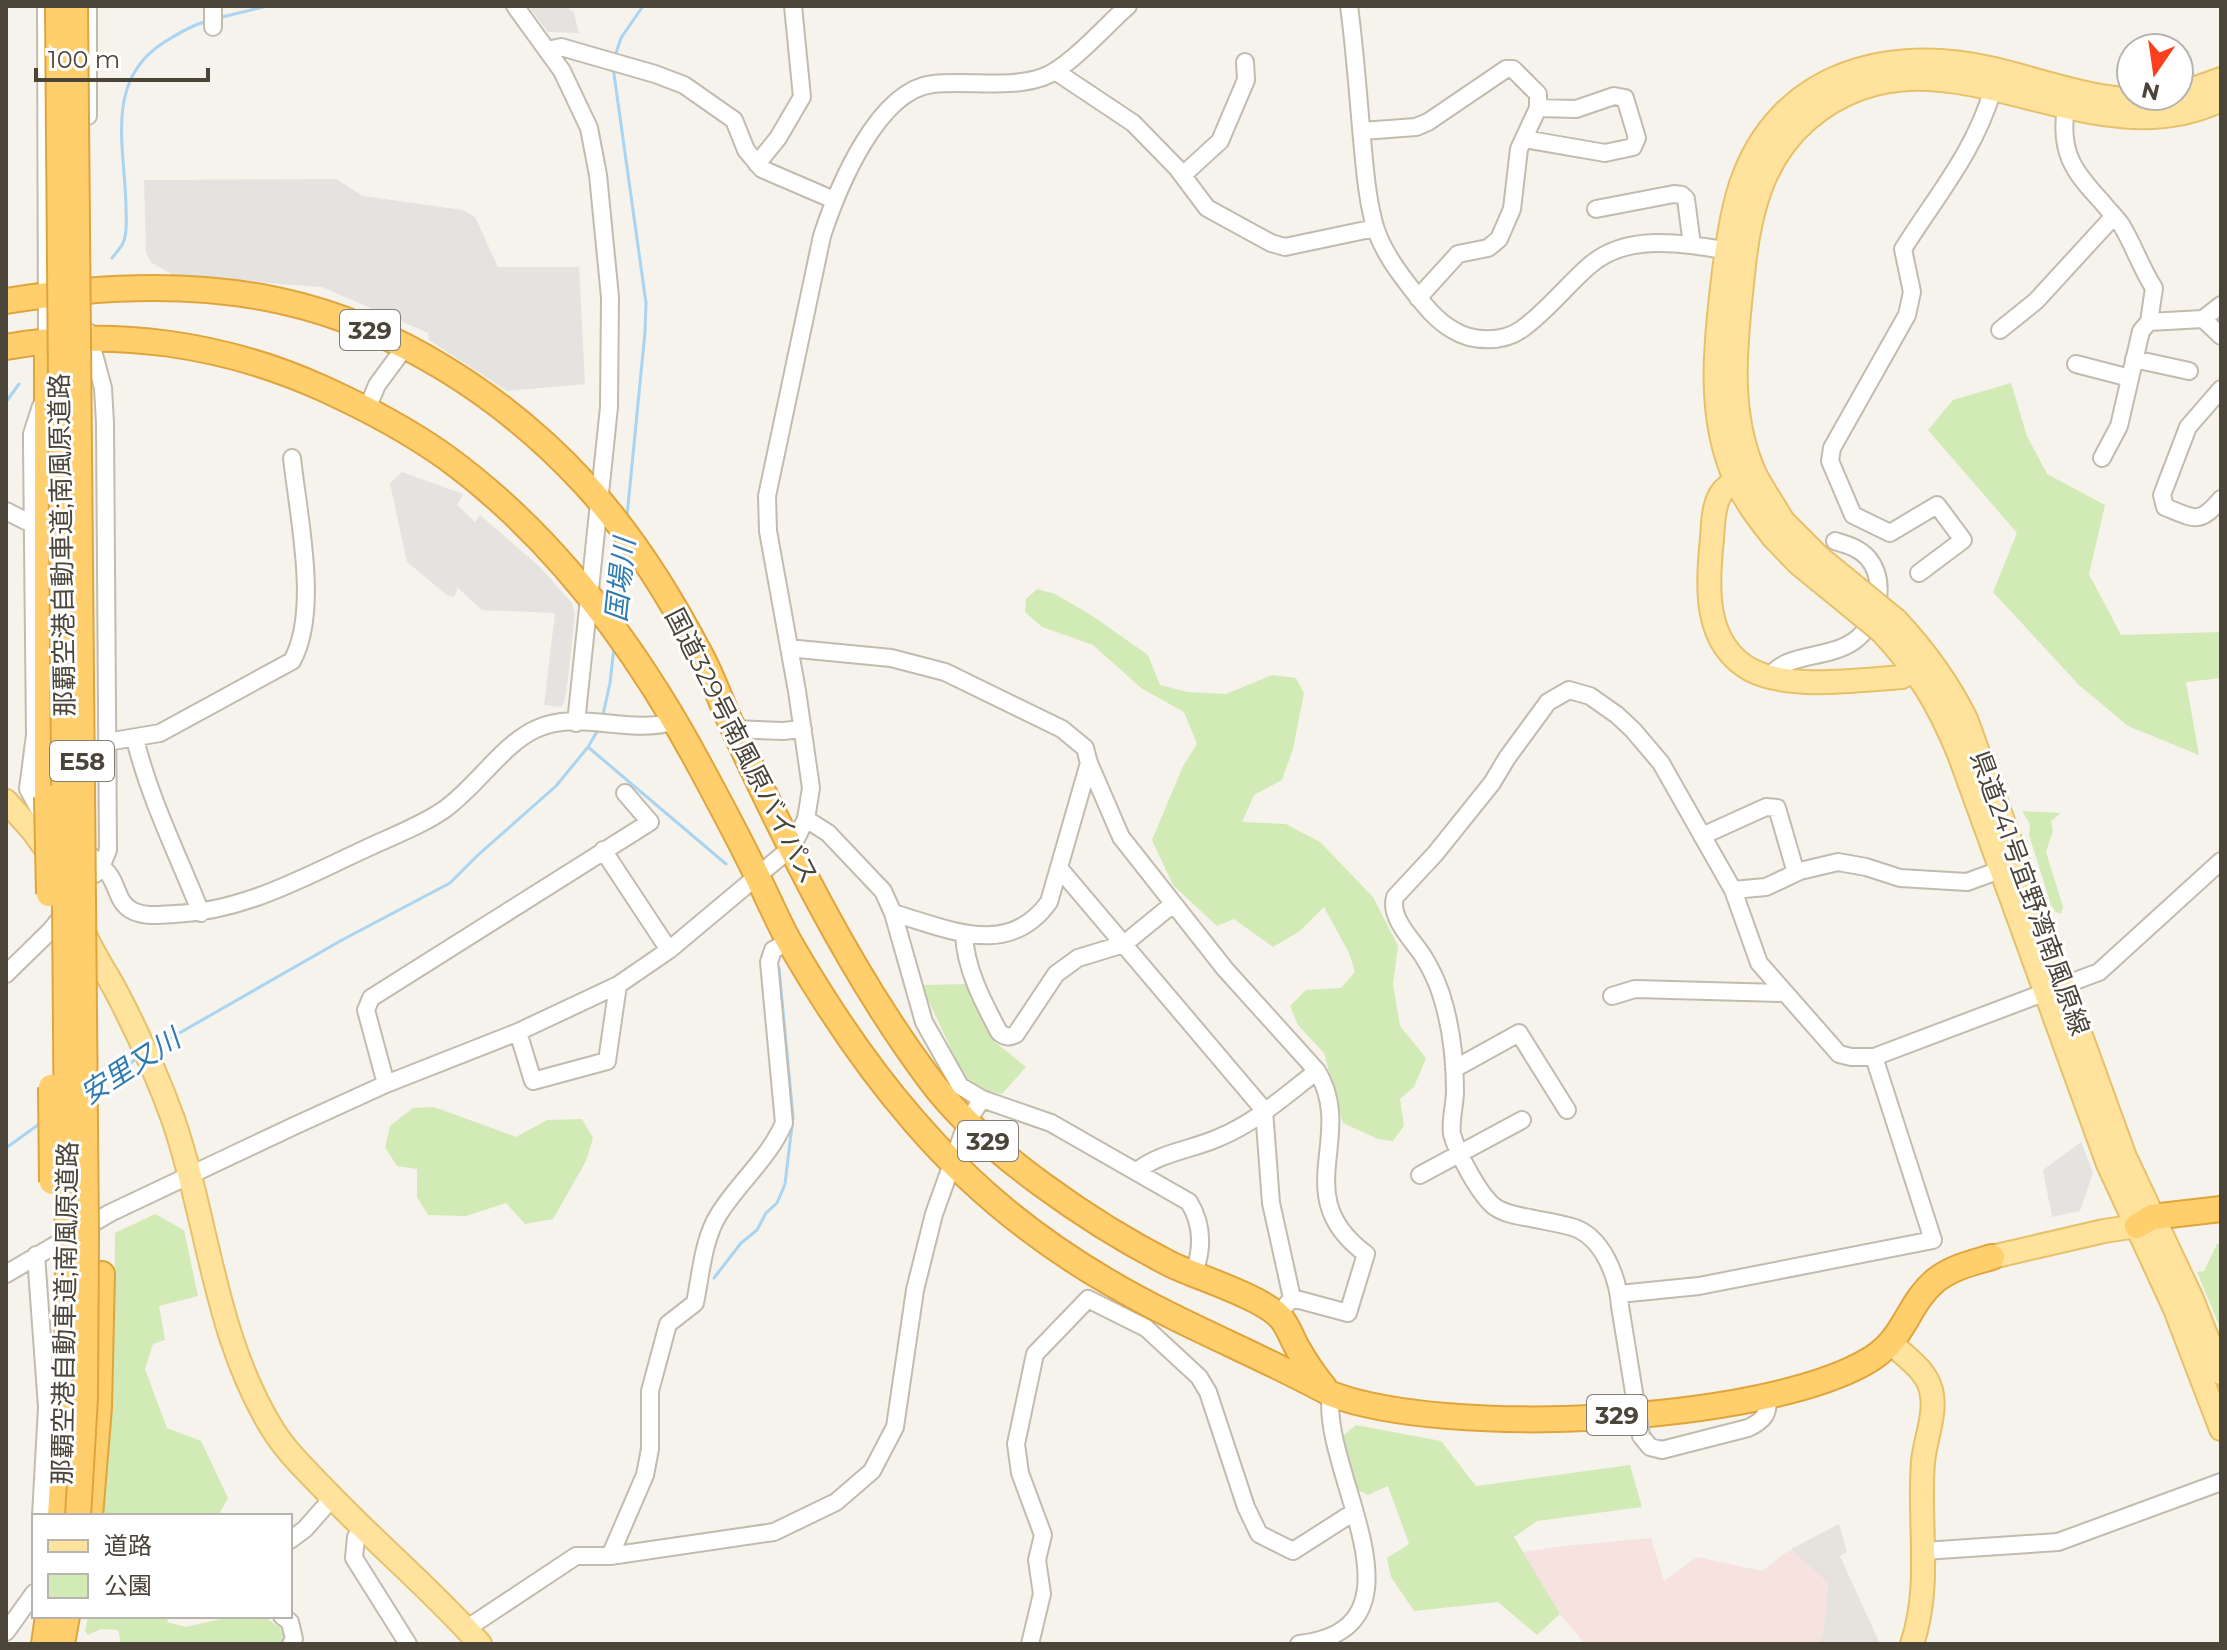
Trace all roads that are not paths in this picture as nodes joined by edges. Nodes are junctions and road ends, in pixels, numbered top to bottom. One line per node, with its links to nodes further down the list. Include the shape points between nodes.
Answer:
1 (46, 6): 30 (street)
2 (58, 6): 117 (highway, 那覇空港自動車道;南風原道路 / E58, bridge)
3 (75, 6): 130 (highway, 那覇空港自動車道;南風原道路 / E58, bridge, via 86,1236)
4 (88, 6): 29 (street)
5 (515, 6): 9 (street)
6 (793, 6): 21 (street, via 802,97)
7 (1128, 6): 11 (street)
8 (1349, 6): 19 (street)
9 (548, 50): 21 (street, via 561,47 684,85 734,120); 53 (street, via 582,110 598,175 610,297)
10 (1245, 62): 22 (street, via 1246,80 1220,141)
11 (1055, 71): 22 (street, via 1133,123); 23 (street, via 1020,82 931,84 902,96 874,129)
12 (2221, 79): 13 (main road)
13 (2195, 88)
14 (1993, 89): 17 (main road, 県道241号宜野湾南風原線); 28 (main road, 県道241号宜野湾南風原線, via 1916,77 1883,80 1824,106 1796,129 1765,175); 56 (street, via 1967,154 1903,249 1912,292 1907,315 1832,448 1830,461 1853,515 1890,533 1937,505 1963,540)
15 (2115, 97): 28 (main road, 県道241号宜野湾南風原線, via 1950,61 1883,62 1847,71 1796,102 1757,150 1742,182)
16 (2221, 100): 17 (main road, 県道241号宜野湾南風原線, via 2141,119)
17 (2066, 107): 25 (street, via 2064,129 2076,174)
18 (1538, 108): 19 (street, via 1535,88 1506,69 1428,122); 20 (street); 20 (street, via 1576,109 1614,96 1625,98 1637,138 1633,147 1605,153)
19 (1362, 131): 26 (street)
20 (1524, 139): 31 (street, via 1512,209 1499,239 1488,248 1458,254)
21 (757, 164): 23 (street)
22 (1183, 175): 26 (street, via 1207,208 1278,246)
23 (834, 200): 59 (street, via 768,487 768,531)
24 (1596, 209): 27 (street, via 1682,195)
25 (2114, 216): 35 (street, via 2154,288); 36 (street, via 2036,301)
26 (1375, 228): 31 (street)
27 (1692, 245): 28 (street); 31 (street, via 1644,244 1605,255 1521,330 1498,337 1463,336)
28 (1736, 252): 50 (main road, 県道241号宜野湾南風原線, via 1715,392 1722,438)
29 (87, 289): 30 (highway, 国道329号南風原バイパス / 329); 38 (street); 40 (highway, 国道329号南風原バイパス / 329, via 197,289 266,298 342,319)
30 (46, 294): 32 (highway, 329); 41 (street)
31 (1418, 298)
32 (6, 301)
33 (2221, 305): 34 (street)
34 (2203, 319): 35 (street); 37 (street)
35 (2149, 322): 42 (street, via 2141,331)
36 (2000, 330)
37 (2221, 336)
38 (88, 339): 41 (highway, 国道329号南風原バイパス / 329); 47 (highway, 国道329号南風原バイパス / 329, via 162,342 247,359); 67 (street, via 103,388 105,423); 131 (highway, via 102,1289)
39 (6, 347): 41 (highway, 329)
40 (405, 347): 47 (street, via 377,385); 53 (highway, 国道329号南風原バイパス / 329, via 508,414 549,448)
41 (47, 350): 54 (street, via 42,401 32,434); 117 (highway, bridge, via 52,1195)
42 (2134, 359): 44 (street); 45 (street)
43 (2076, 364): 45 (street)
44 (2189, 371)
45 (2130, 378): 49 (street, via 2119,426)
46 (2221, 389): 51 (street, via 2188,427 2162,495 2165,507 2196,519 2207,516)
47 (367, 409): 57 (highway, 国道329号南風原バイパス / 329, via 445,456 491,493 576,580)
48 (292, 458): 66 (street, via 307,607 292,661 160,733)
49 (2102, 458)
50 (1745, 476): 58 (main road, 県道241号宜野湾南風原線, bridge, via 1799,564); 61 (main road, via 1723,490 1716,505 1709,604 1733,657)
51 (2221, 499)
52 (6, 511): 54 (street)
53 (607, 511): 57 (street); 64 (highway, 国道329号南風原バイパス / 329, via 699,650)
54 (34, 525): 76 (street, via 35,735 28,789 48,820)
55 (1835, 541): 61 (street, via 1854,547 1875,567 1878,601 1871,619 1849,644 1785,664)
56 (1919, 573)
57 (596, 608): 62 (highway, 国道329号南風原バイパス / 329); 63 (street)
58 (1888, 626): 60 (main road, 県道241号宜野湾南風原線); 92 (main road, 県道241号宜野湾南風原線, via 1921,646 1966,719)
59 (790, 650): 65 (street); 68 (street, via 891,658 945,672 1062,729 1085,748)
60 (1916, 669): 61 (main road, via 1902,677 1864,680); 78 (main road, 県道241号宜野湾南風原線, via 1942,712)
61 (1770, 677)
62 (675, 721): 63 (street, via 659,726); 80 (highway, 国道329号南風原バイパス / 329)
63 (581, 723): 84 (street, via 556,723 524,735 458,799 423,822 265,895)
64 (734, 729): 65 (street); 73 (highway, 国道329号南風原バイパス / 329)
65 (803, 729): 71 (street, via 811,788)
66 (135, 739): 67 (street); 84 (street, via 158,813)
67 (107, 742): 76 (street, via 108,850)
68 (1089, 763): 77 (street); 83 (street, via 1121,837)
69 (625, 793): 74 (street, via 650,822)
70 (8, 805): 82 (main road, via 56,863)
71 (806, 819): 73 (street); 85 (street, via 828,833 883,891)
72 (1702, 836): 79 (street, via 1766,807 1777,808); 81 (street); 97 (street, via 1661,763 1617,715 1590,696 1569,690 1548,702 1492,783 1395,897 1396,917 1425,958 1441,994)
73 (792, 847): 80 (street); 104 (highway, 国道329号南風原バイパス / 329, via 878,1002 932,1082)
74 (603, 850): 89 (street); 99 (street, via 371,998 366,1010)
75 (2221, 861): 92 (street, via 2099,972)
76 (101, 867): 82 (street); 84 (street, via 119,898 136,913)
77 (1059, 868): 86 (street, via 1049,902 1037,919 1017,931 987,937); 88 (street)
78 (2000, 870): 79 (street, via 1967,882 1900,878 1838,862); 92 (main road, 県道241号宜野湾南風原線)
79 (1796, 873): 81 (street, via 1766,887)
80 (758, 877): 87 (highway, 国道329号南風原バイパス / 329); 89 (street)
81 (1733, 890): 93 (street, via 1759,963)
82 (73, 902): 90 (street); 109 (main road, via 149,1060)
83 (1173, 904): 88 (street); 98 (street)
84 (201, 913)
85 (893, 913): 86 (street); 100 (street, via 924,1022 960,1086)
86 (964, 934): 88 (street, via 978,990 999,1032 1011,1037 1056,974 1078,958)
87 (789, 941): 106 (highway, 国道329号南風原バイパス / 329, via 865,1061); 135 (street, via 773,950 769,962 784,1123 775,1143 719,1214 695,1303 668,1324 650,1391 645,1475)
88 (1124, 944): 101 (street)
89 (669, 950): 91 (street)
90 (6, 974)
91 (618, 985): 95 (street); 95 (street, via 607,1061 533,1081)
92 (2054, 990): 96 (street); 111 (main road, 県道241号宜野湾南風原線, via 2108,1164)
93 (1784, 993): 94 (street, via 1635,989); 96 (street, via 1839,1054)
94 (1612, 996)
95 (518, 1032): 99 (street)
96 (1874, 1057): 118 (street, via 1933,1240)
97 (1454, 1069): 102 (street, via 1519,1033); 105 (street, via 1452,1131)
98 (1317, 1071): 101 (street); 119 (street, via 1330,1106 1325,1197 1334,1221 1366,1254 1348,1313)
99 (386, 1084): 109 (street)
100 (982, 1099): 104 (street); 107 (street, via 1051,1123)
101 (1264, 1110): 107 (street, via 1217,1139 1151,1160); 119 (street)
102 (1567, 1110)
103 (1522, 1120): 105 (street)
104 (967, 1122): 106 (street); 116 (highway, 国道329号南風原バイパス / 329, via 1102,1224)
105 (1460, 1155): 108 (street); 118 (street, via 1495,1207 1587,1234 1602,1249)
106 (951, 1161): 122 (highway, 国道329号南風原バイパス / 329, via 1037,1235 1109,1283); 135 (street, via 915,1290 895,1427 872,1471 836,1502 774,1532)
107 (1137, 1171): 116 (street, via 1189,1202 1197,1215 1201,1231)
108 (1420, 1175)
109 (190, 1177): 113 (street, via 110,1213); 126 (main road, via 221,1307 251,1389 274,1432)
110 (2221, 1209): 111 (highway)
111 (2149, 1224): 112 (highway); 114 (main road); 121 (main road, 県道241号宜野湾南風原線, via 2192,1299); 124 (main road, 県道241号宜野湾南風原線)
112 (2221, 1224)
113 (36, 1255): 115 (street); 128 (street, via 47,1407)
114 (1992, 1257): 120 (highway, 国道329号南風原バイパス / 329, via 1935,1281)
115 (6, 1274)
116 (1193, 1275): 119 (highway, 国道329号南風原バイパス / 329, via 1250,1299)
117 (68, 1283): 129 (highway, 那覇空港自動車道;南風原道路 / E58)
118 (1620, 1300): 123 (street, bridge, via 1641,1436 1650,1447 1662,1450 1760,1423 1767,1415)
119 (1285, 1306): 122 (highway, via 1310,1370)
120 (1892, 1344): 123 (highway, 国道329号南風原バイパス / 329, via 1851,1369); 134 (main road, via 1925,1377 1932,1393 1923,1458)
121 (2221, 1373)
122 (1331, 1394): 123 (highway, 国道329号南風原バイパス / 329, via 1411,1411 1535,1418 1672,1411); 127 (street, via 1329,1422)
123 (1767, 1396)
124 (2221, 1429)
125 (2221, 1482): 134 (street, via 2058,1542)
126 (327, 1492): 132 (main road); 133 (street, via 327,1504)
127 (1354, 1512): 142 (street, via 1293,1551 1259,1534 1199,1377 1146,1328 1088,1299 1035,1354 1016,1444 1020,1473 1043,1535 1037,1560 1042,1594); 143 (street, via 1368,1568 1365,1600 1347,1626)
128 (41, 1514)
129 (60, 1514)
130 (78, 1514)
131 (90, 1514)
132 (362, 1528): 139 (main road); 141 (street, via 354,1558)
133 (292, 1539)
134 (1924, 1551): 144 (main road, via 1923,1596)
135 (610, 1556): 139 (street, via 576,1556)
136 (32, 1596): 138 (street)
137 (284, 1618): 140 (street, via 293,1628)
138 (6, 1632)
139 (473, 1637)
140 (291, 1644)
141 (408, 1644)
142 (1030, 1644)
143 (1299, 1644)
144 (1912, 1644)

